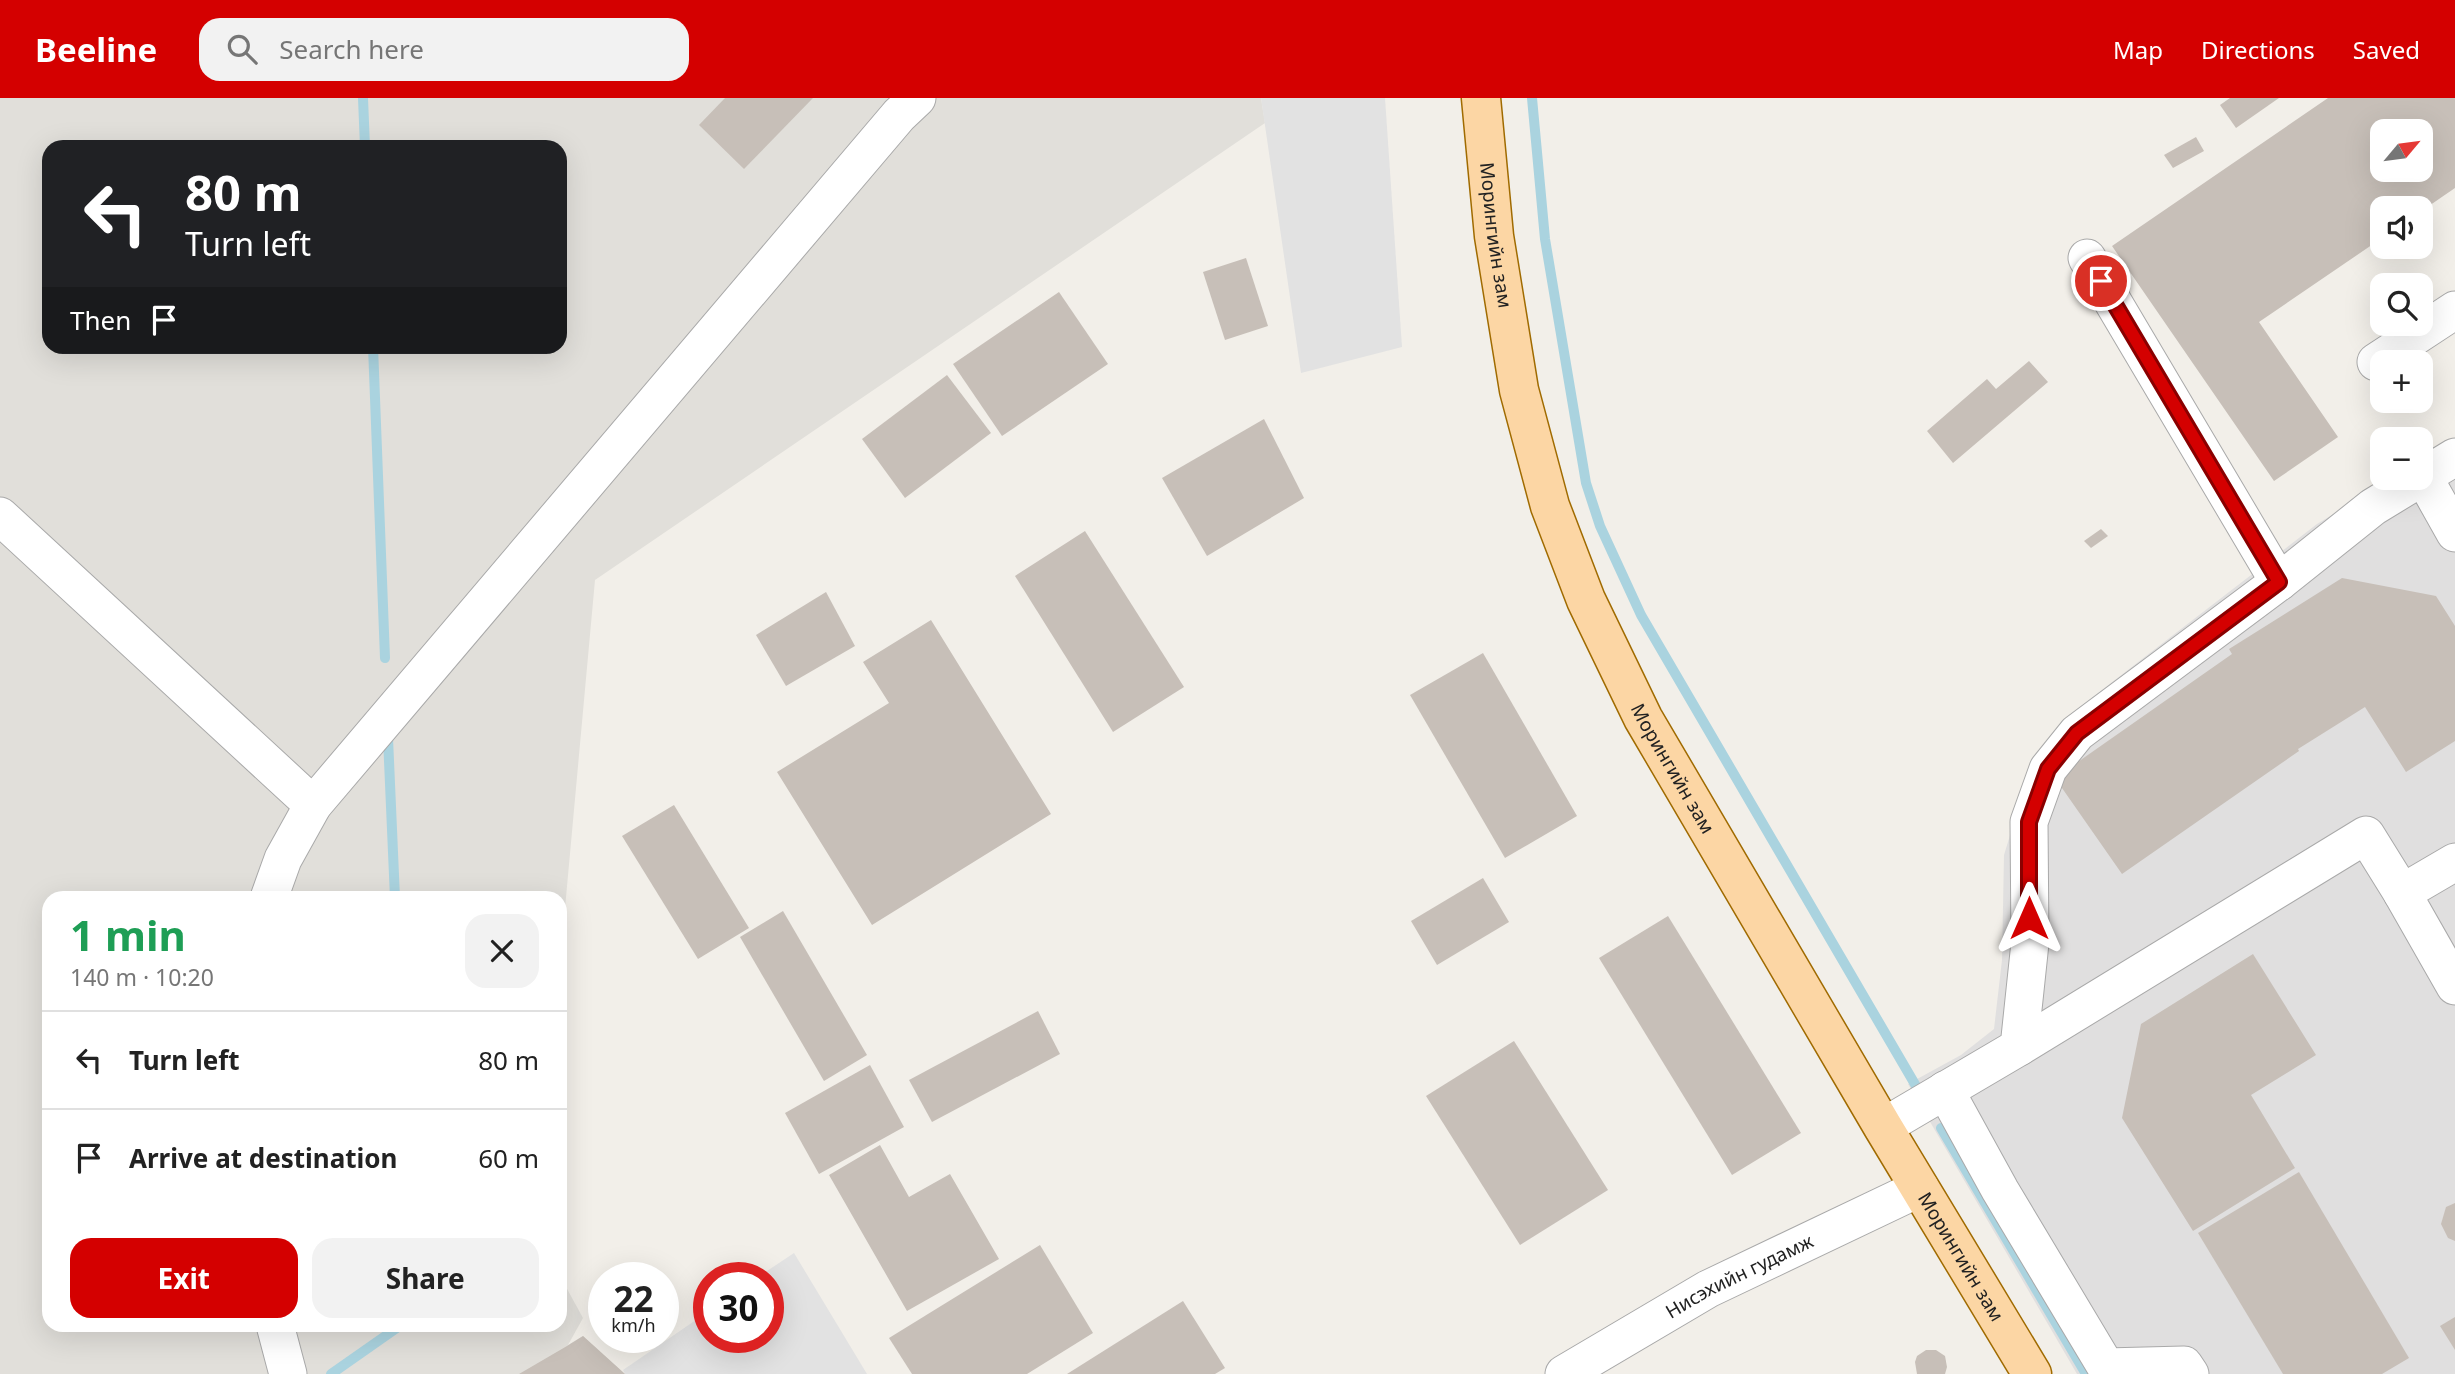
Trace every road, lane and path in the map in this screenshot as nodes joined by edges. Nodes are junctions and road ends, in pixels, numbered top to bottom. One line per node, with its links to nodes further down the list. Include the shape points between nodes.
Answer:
1 (917, 98): 13 (street)
2 (1481, 98): 20 (main road, Морингийн зам, via 1494,236 1519,390 1550,506 1586,600 1643,718)
3 (2087, 258): 12 (street)
4 (2455, 310): 5 (street)
5 (2394, 350)
6 (2455, 457): 7 (street)
7 (2433, 470)
8 (2400, 490): 12 (street)
9 (2431, 490): 11 (street)
10 (0, 516): 13 (street)
11 (2455, 533)
12 (2279, 582): 18 (street, via 2077,733 2048,769 2029,822 2030,943)
13 (313, 805): 15 (street, via 283,859)
14 (2455, 862): 16 (street)
15 (272, 891)
16 (2402, 893): 17 (street); 18 (street, via 2366,835)
17 (2455, 986)
18 (2019, 1048): 19 (street)
19 (1945, 1090): 20 (street); 26 (street, via 2106,1367 2184,1365)
20 (1883, 1127): 21 (main road, Морингийн зам)
21 (1920, 1188): 24 (street, Нисэхийн гудамж, via 1708,1289); 25 (main road, Морингийн зам)
22 (277, 1332): 23 (street)
23 (288, 1374)
24 (1564, 1374)
25 (2032, 1374)
26 (2190, 1374)

